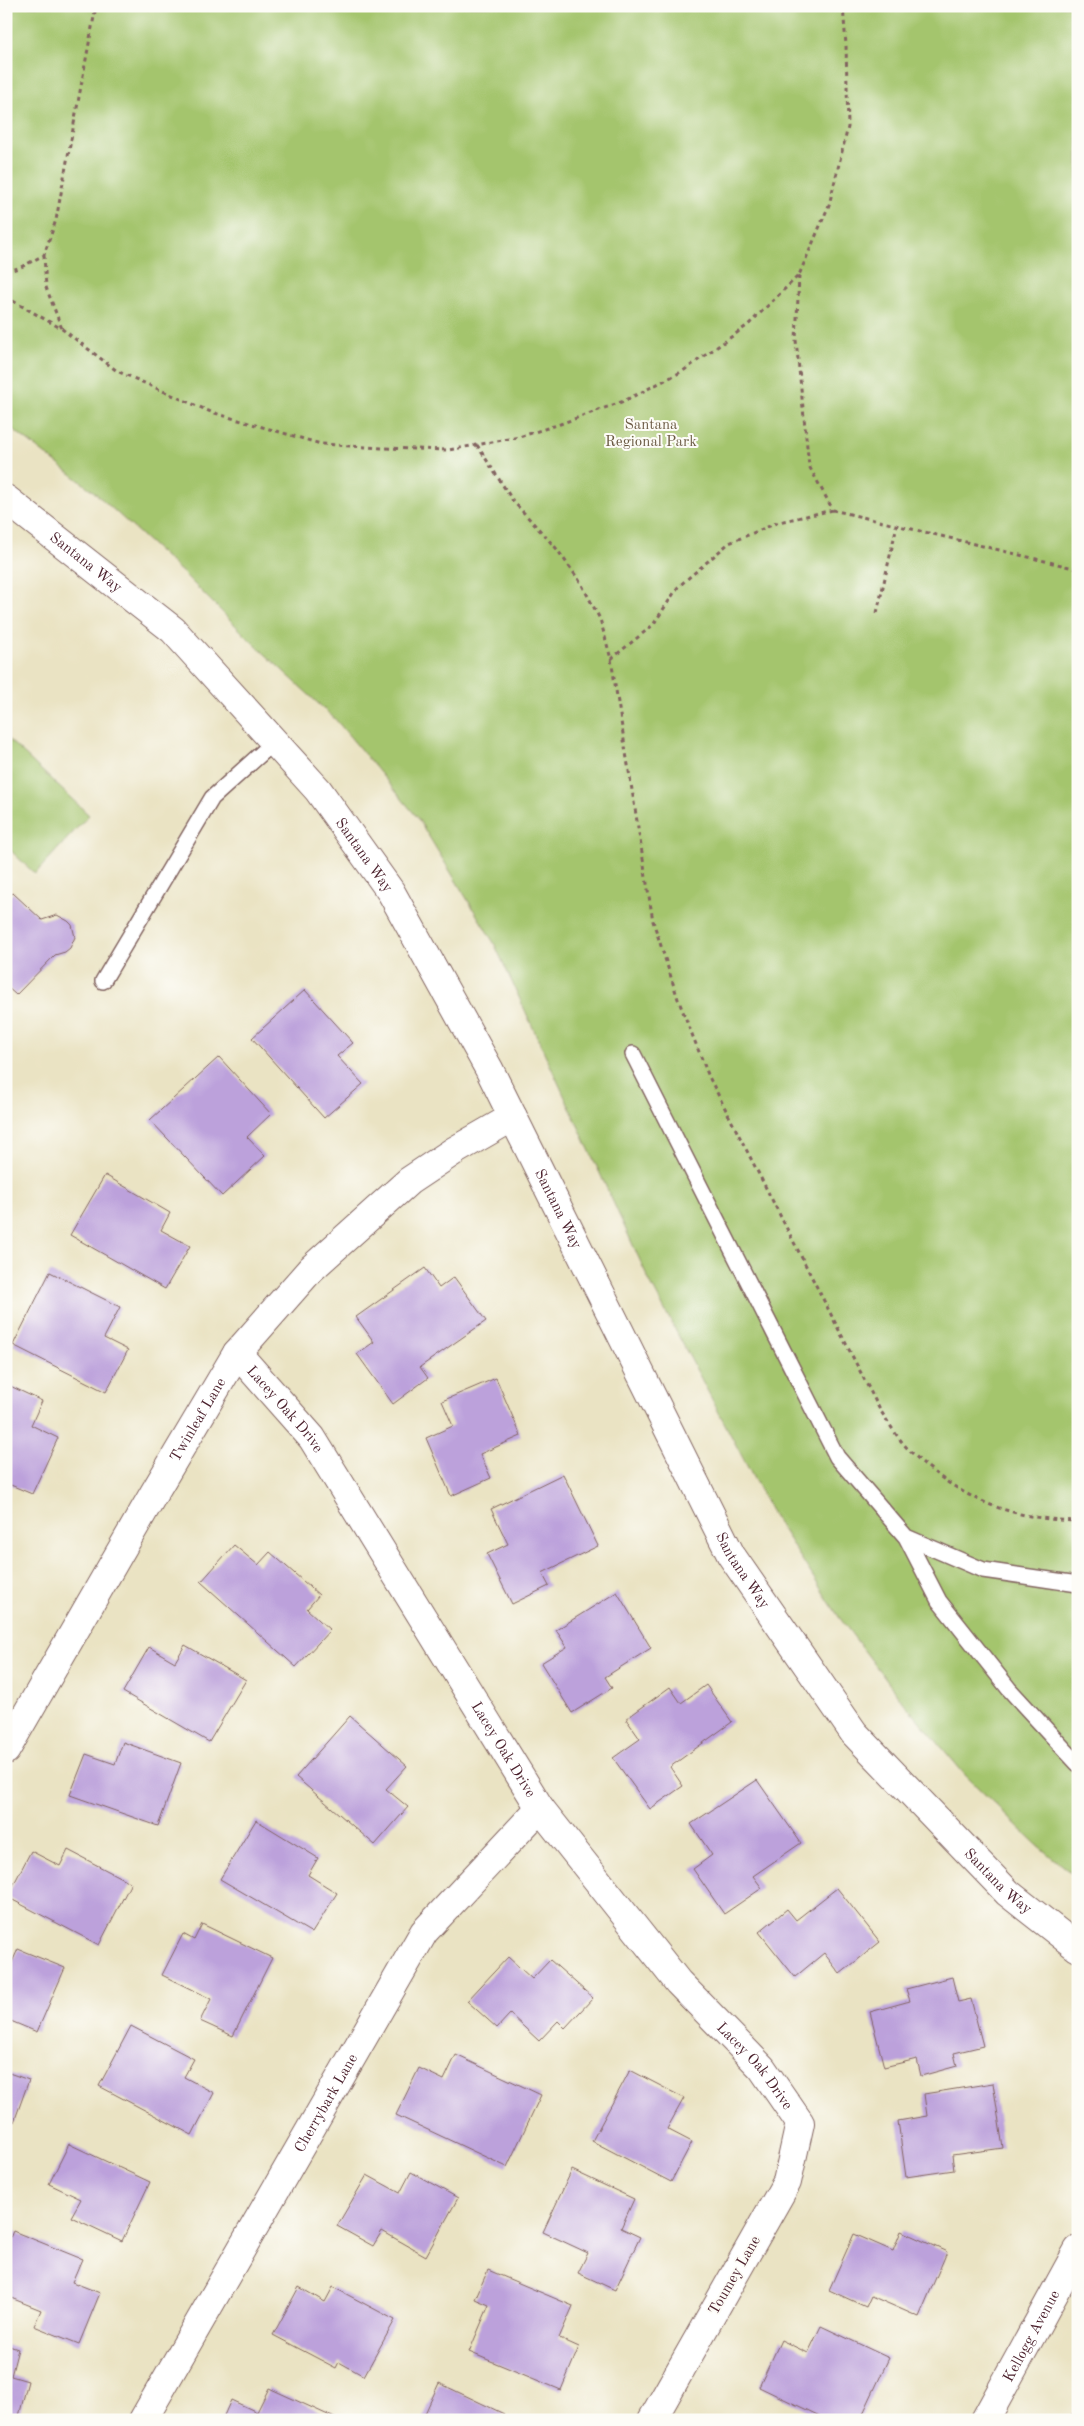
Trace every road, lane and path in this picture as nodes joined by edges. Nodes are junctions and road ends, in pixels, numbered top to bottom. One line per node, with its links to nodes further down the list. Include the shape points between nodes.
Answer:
1 (96, 6): 3 (path, via 56,220)
2 (843, 6): 5 (path, via 848,127 829,205)
3 (44, 255): 4 (path); 7 (path, via 46,287)
4 (6, 272)
5 (799, 275): 8 (path, via 748,324 683,371 624,401 560,424 519,437); 10 (path, via 796,340 809,466)
6 (6, 297): 7 (path)
7 (62, 329): 8 (path, via 117,371 211,412 321,444 449,450)
8 (477, 445): 14 (path, via 513,501 556,548 581,582 600,619)
9 (6, 499): 15 (street, Santana Way, via 173,630)
10 (833, 510): 11 (path); 14 (path, via 779,522 729,543 678,587 653,625)
11 (897, 525): 12 (path); 13 (path)
12 (1078, 569)
13 (878, 613)
14 (612, 659): 20 (path, via 653,921 678,999 709,1077 880,1410 909,1449 963,1493 1003,1511 1044,1520)
15 (274, 742): 16 (lane, via 212,798); 18 (street, Santana Way, via 318,790 391,892)
16 (103, 981)
17 (632, 1054): 21 (lane, via 837,1456)
18 (513, 1117): 19 (street, Twinleaf Lane, via 409,1181 311,1269); 26 (street, Santana Way, via 731,1555 854,1733 1008,1893)
19 (237, 1353): 23 (street, Twinleaf Lane); 25 (street, Lacey Oak Drive, via 312,1438)
20 (1078, 1521)
21 (906, 1537): 22 (lane, via 983,1570); 24 (lane, via 939,1601 1010,1689)
22 (1078, 1584)
23 (6, 1750)
24 (1078, 1764)
25 (540, 1808): 27 (street, Lacey Oak Drive, via 678,1982 762,2068); 29 (street, Cherrybark Lane, via 424,1932)
26 (1078, 1948)
27 (800, 2123): 30 (street, Toumey Lane, via 787,2182)
28 (1078, 2250): 31 (street, Kellogg Avenue)
29 (143, 2420)
30 (652, 2420)
31 (984, 2420)

